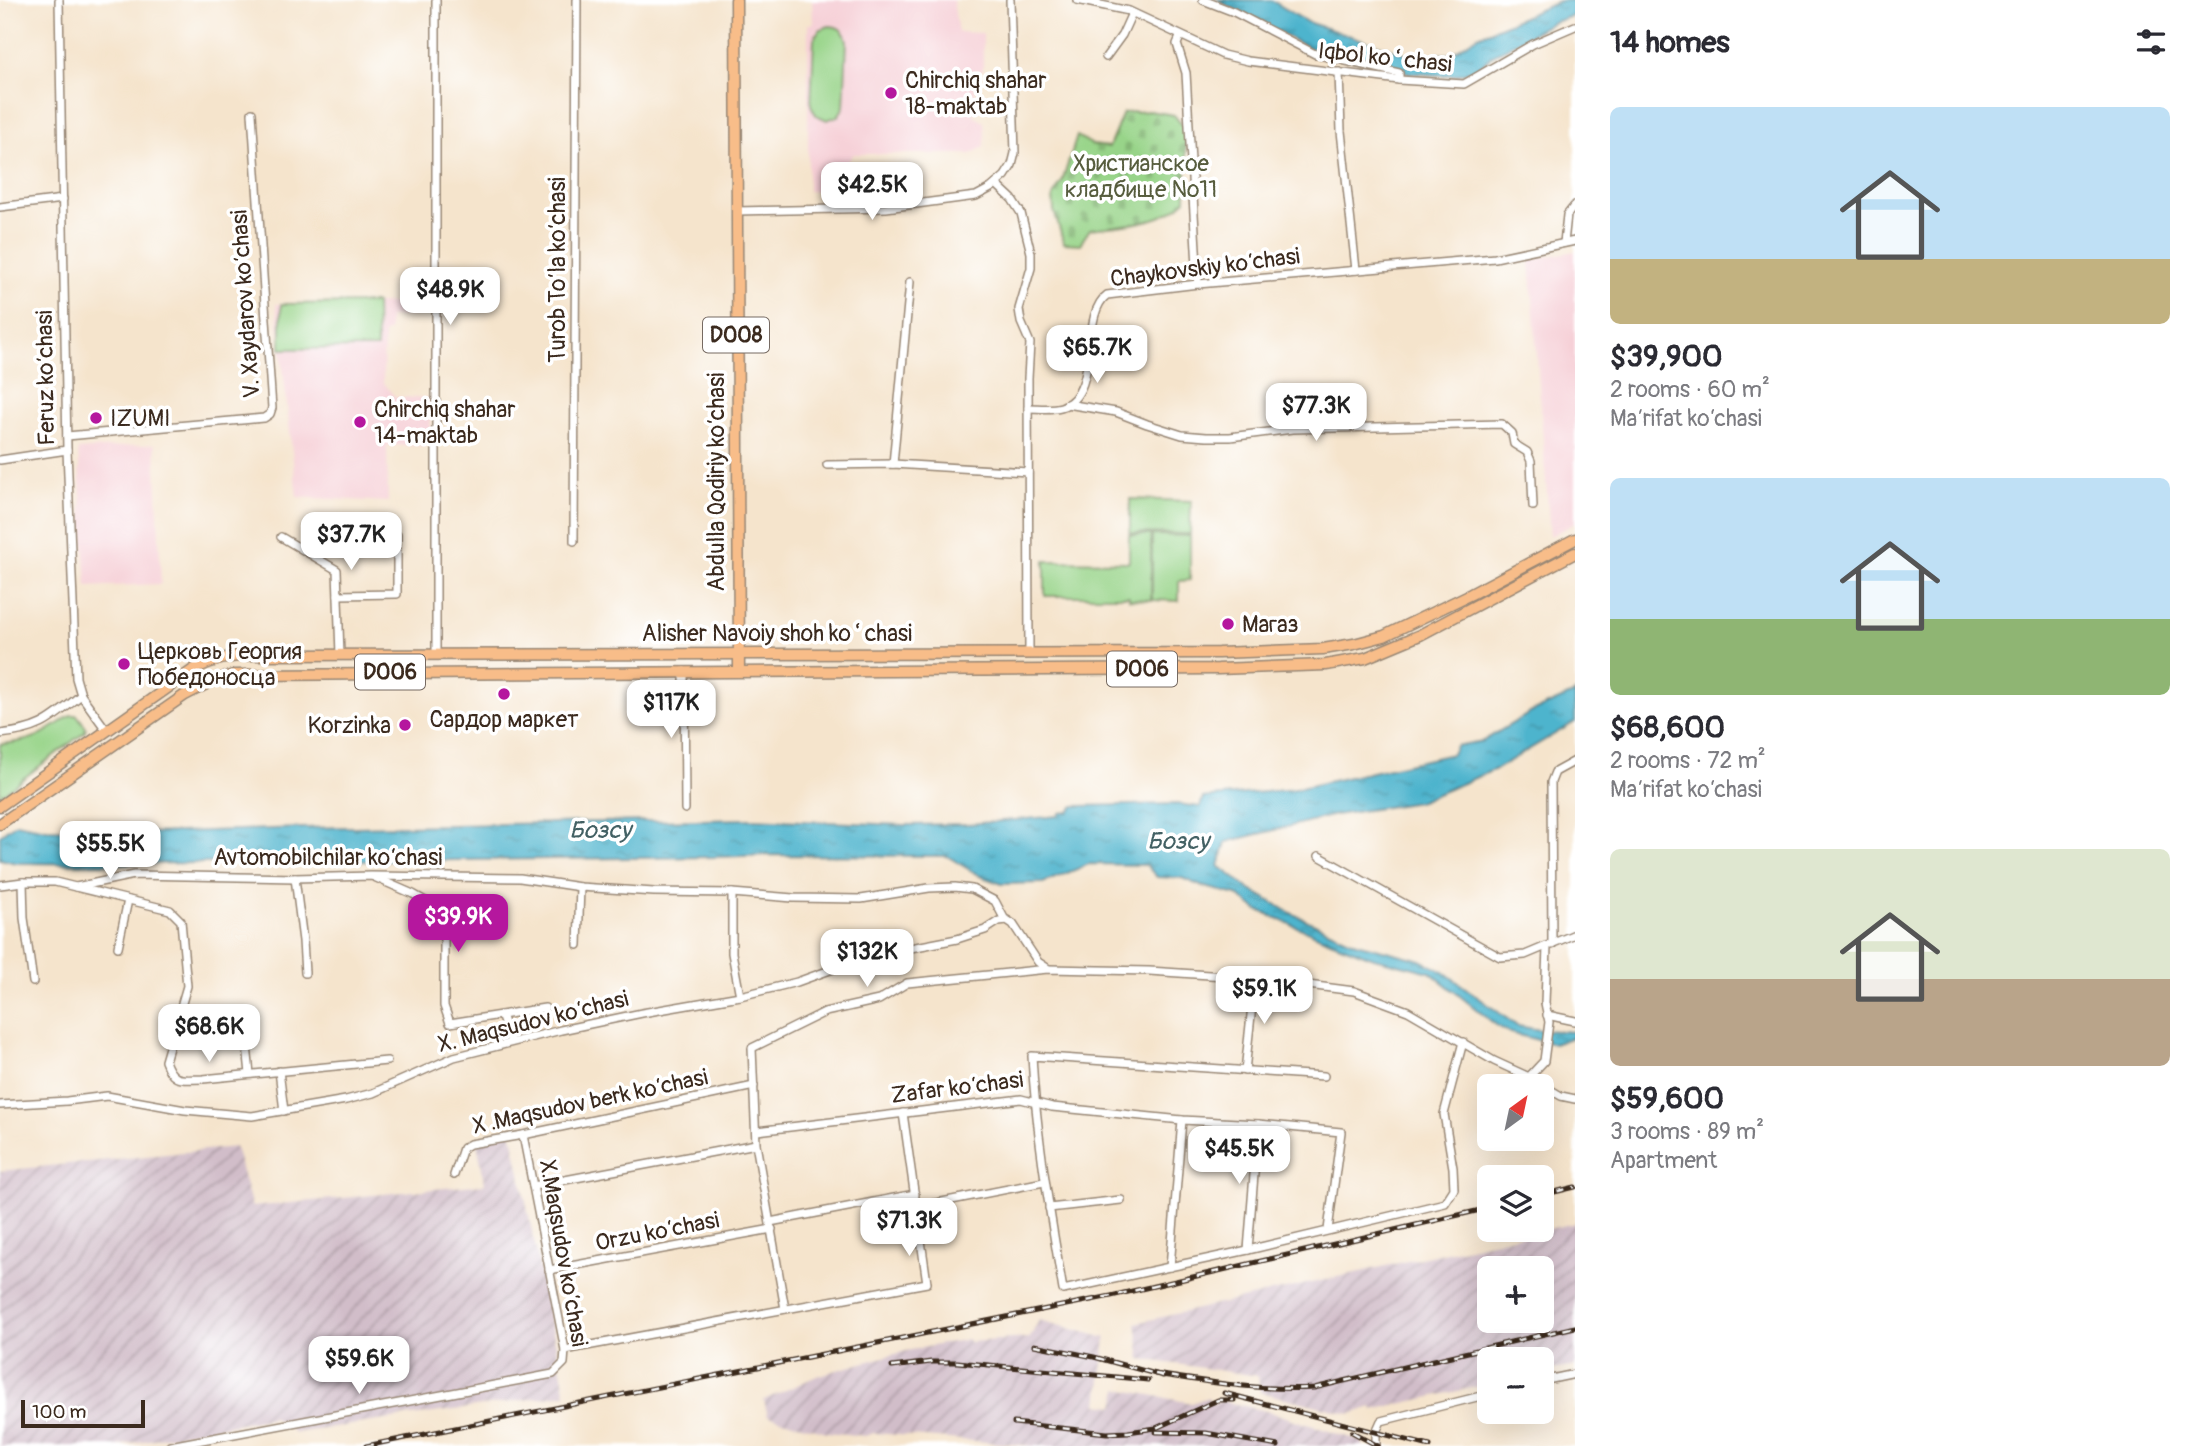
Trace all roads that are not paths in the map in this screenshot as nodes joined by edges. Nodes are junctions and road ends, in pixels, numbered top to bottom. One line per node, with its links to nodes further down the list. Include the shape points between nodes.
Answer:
1 (59, 0): 16 (street, Feruz ko‘chasi)
2 (436, 0): 42 (street)
3 (578, 0): 37 (street, Turob To‘la ko‘chasi)
4 (736, 0): 19 (main road, Abdulla Qodiriy ko‘chasi / D008)
5 (1010, 0): 15 (street, via 1015,153 1009,171)
6 (1077, 0): 8 (street, Iqbol koʻchasi)
7 (1203, 0): 13 (street, via 1315,54 1399,73)
8 (1132, 13): 10 (street, Iqbol koʻchasi); 11 (street)
9 (1575, 26): 13 (street, Iqbol koʻchasi, via 1464,84)
10 (1180, 37): 12 (street, Iqbol koʻchasi, via 1248,61); 24 (street, via 1177,44 1186,73)
11 (1106, 57)
12 (1339, 72): 13 (street, Iqbol koʻchasi); 22 (street)
13 (1399, 79)
14 (252, 113): 27 (street, V. Xaydarov ko‘chasi, via 270,414)
15 (996, 184): 19 (street, via 976,196 886,208); 26 (street, via 1021,213 1031,253 1019,309 1030,344)
16 (63, 199): 18 (street); 27 (street, Feruz ko‘chasi)
17 (1575, 205): 21 (street, via 1567,215)
18 (0, 207)
19 (736, 211): 43 (main road, Abdulla Qodiriy ko‘chasi / D008)
20 (1575, 241): 21 (street, Chaykovskiy ko‘chasi)
21 (1564, 243): 22 (street, Chaykovskiy ko‘chasi, via 1495,258)
22 (1356, 270): 24 (street, Chaykovskiy ko‘chasi)
23 (910, 282): 30 (street)
24 (1198, 284): 25 (street, Chaykovskiy ko‘chasi, via 1104,297 1096,310 1084,380)
25 (1067, 404): 26 (street); 33 (street, via 1116,412 1182,435 1206,437 1292,429 1502,424 1531,461)
26 (1028, 408): 32 (street)
27 (67, 436): 28 (street, Feruz ko‘chasi)
28 (67, 450): 29 (street); 46 (street, Feruz ko‘chasi, via 76,678)
29 (0, 460)
30 (893, 464): 31 (street); 32 (street)
31 (827, 465)
32 (1028, 472): 40 (street)
33 (1533, 506)
34 (397, 535): 39 (street, via 397,594)
35 (281, 537): 39 (street, via 337,570)
36 (1575, 539): 40 (main road, Alisher Navoiy shoh koʻchasi / D006, via 1406,626 1354,644 1294,651)
37 (574, 541)
38 (1575, 553): 45 (main road, Alisher Navoiy shoh koʻchasi / D006, via 1399,645 1342,663 1204,669)
39 (338, 595): 41 (street)
40 (1029, 653): 43 (main road, Alisher Navoiy shoh koʻchasi / D006)
41 (340, 654): 42 (main road, Alisher Navoiy shoh koʻchasi / D006); 47 (main road, Alisher Navoiy shoh koʻchasi / D006, via 215,660 193,670)
42 (436, 654): 43 (main road, Alisher Navoiy shoh koʻchasi / D006)
43 (738, 654): 45 (main road, Abdulla Qodiriy ko‘chasi / D008)
44 (684, 671): 45 (main road, Alisher Navoiy shoh koʻchasi / D006); 49 (main road, Alisher Navoiy shoh koʻchasi / D006, via 240,674 196,688); 52 (street)
45 (738, 671)
46 (81, 695): 47 (street, Feruz ko‘chasi); 48 (street, via 38,727)
47 (107, 731): 49 (main road, Feruz ko‘chasi); 51 (main road, Alisher Navoiy shoh koʻchasi / D006)
48 (0, 734)
49 (116, 744): 53 (main road, Alisher Navoiy shoh koʻchasi / D006)
50 (1575, 761): 66 (street, via 1555,772 1551,782)
51 (0, 806)
52 (685, 809)
53 (0, 824)
54 (1319, 856): 66 (street, via 1500,957 1525,955)
55 (371, 876): 56 (street, Avtomobilchilar ko‘chasi); 60 (street, Avtomobilchilar ko‘chasi, via 520,878); 74 (street, via 436,907 444,924 444,1006 450,1023)
56 (295, 878): 59 (street, Avtomobilchilar ko‘chasi, via 134,875); 69 (street)
57 (23, 882): 58 (street); 59 (street); 71 (street)
58 (0, 885)
59 (76, 887): 62 (street)
60 (580, 887): 61 (street, Avtomobilchilar ko‘chasi); 65 (street)
61 (732, 892): 63 (street, Avtomobilchilar ko‘chasi, via 861,899 955,887 972,889 995,901); 72 (street, via 732,953)
62 (128, 900): 67 (street); 83 (street, via 170,910 181,921 187,986 165,1061 169,1073 178,1079)
63 (1004, 920): 68 (street, via 1013,924 1038,962); 72 (street, X. Maqsudov ko‘chasi, via 957,939 869,956 797,982)
64 (1575, 934): 66 (street)
65 (578, 945)
66 (1549, 946): 76 (street)
67 (118, 947)
68 (1048, 969): 70 (street); 87 (street, via 907,983 880,1000 825,1012 752,1048)
69 (304, 973)
70 (1255, 978): 78 (street, via 1354,991 1408,1011); 82 (street)
71 (33, 982)
72 (740, 996): 79 (street, X. Maqsudov ko‘chasi)
73 (545, 1008): 74 (street)
74 (501, 1015): 79 (street)
75 (244, 1017): 83 (street)
76 (1548, 1019): 77 (street); 85 (street, via 1544,1060)
77 (1575, 1021)
78 (1463, 1041): 84 (street); 107 (street, via 1444,1114 1454,1189 1445,1203)
79 (511, 1042): 92 (street, X. Maqsudov ko‘chasi, via 454,1056 373,1093)
80 (387, 1060): 81 (street)
81 (279, 1071): 83 (street); 92 (street)
82 (1245, 1072): 86 (street, Zafar ko‘chasi); 90 (street, Zafar ko‘chasi, via 1032,1056)
83 (250, 1074)
84 (1522, 1074)
85 (1532, 1074)
86 (1324, 1076)
87 (754, 1086): 96 (street); 97 (street, X .Maqsudov berk ko‘chasi)
88 (1554, 1092): 89 (street)
89 (1575, 1099)
90 (1034, 1101): 93 (street, Zafar ko‘chasi, via 1021,1098); 94 (street, via 1052,1107); 100 (street)
91 (0, 1105): 92 (street, X. Maqsudov ko‘chasi, via 107,1096 252,1116)
92 (284, 1111)
93 (903, 1113): 96 (street, Zafar ko‘chasi); 102 (street)
94 (1182, 1120): 95 (street); 109 (street)
95 (1258, 1124): 107 (street, via 1341,1132); 108 (street)
96 (757, 1132): 98 (street)
97 (523, 1135): 99 (street, X .Maqsudov berk ko‘chasi, via 463,1148); 101 (street, X.Maqsudov ko‘chasi)
98 (756, 1144): 101 (street); 106 (street)
99 (454, 1175)
100 (1044, 1182): 104 (street); 105 (street)
101 (533, 1186): 110 (street, X.Maqsudov ko‘chasi)
102 (915, 1194): 104 (street); 106 (street, Orzu ko‘chasi)
103 (1121, 1200): 105 (street)
104 (916, 1207): 111 (street, via 927,1283)
105 (1049, 1209): 109 (street, via 1063,1290)
106 (771, 1225): 110 (street, Orzu ko‘chasi); 111 (street)
107 (1328, 1230): 108 (street)
108 (1248, 1250): 109 (street)
109 (1170, 1267)
110 (549, 1270): 112 (street, X.Maqsudov ko‘chasi)
111 (785, 1309): 112 (street)
112 (565, 1350): 116 (street, X.Maqsudov ko‘chasi, via 564,1363 553,1374)
113 (1575, 1374): 114 (street)
114 (1554, 1378)
115 (1477, 1397): 117 (street, via 1381,1421)
116 (170, 1446)
117 (1376, 1446)

